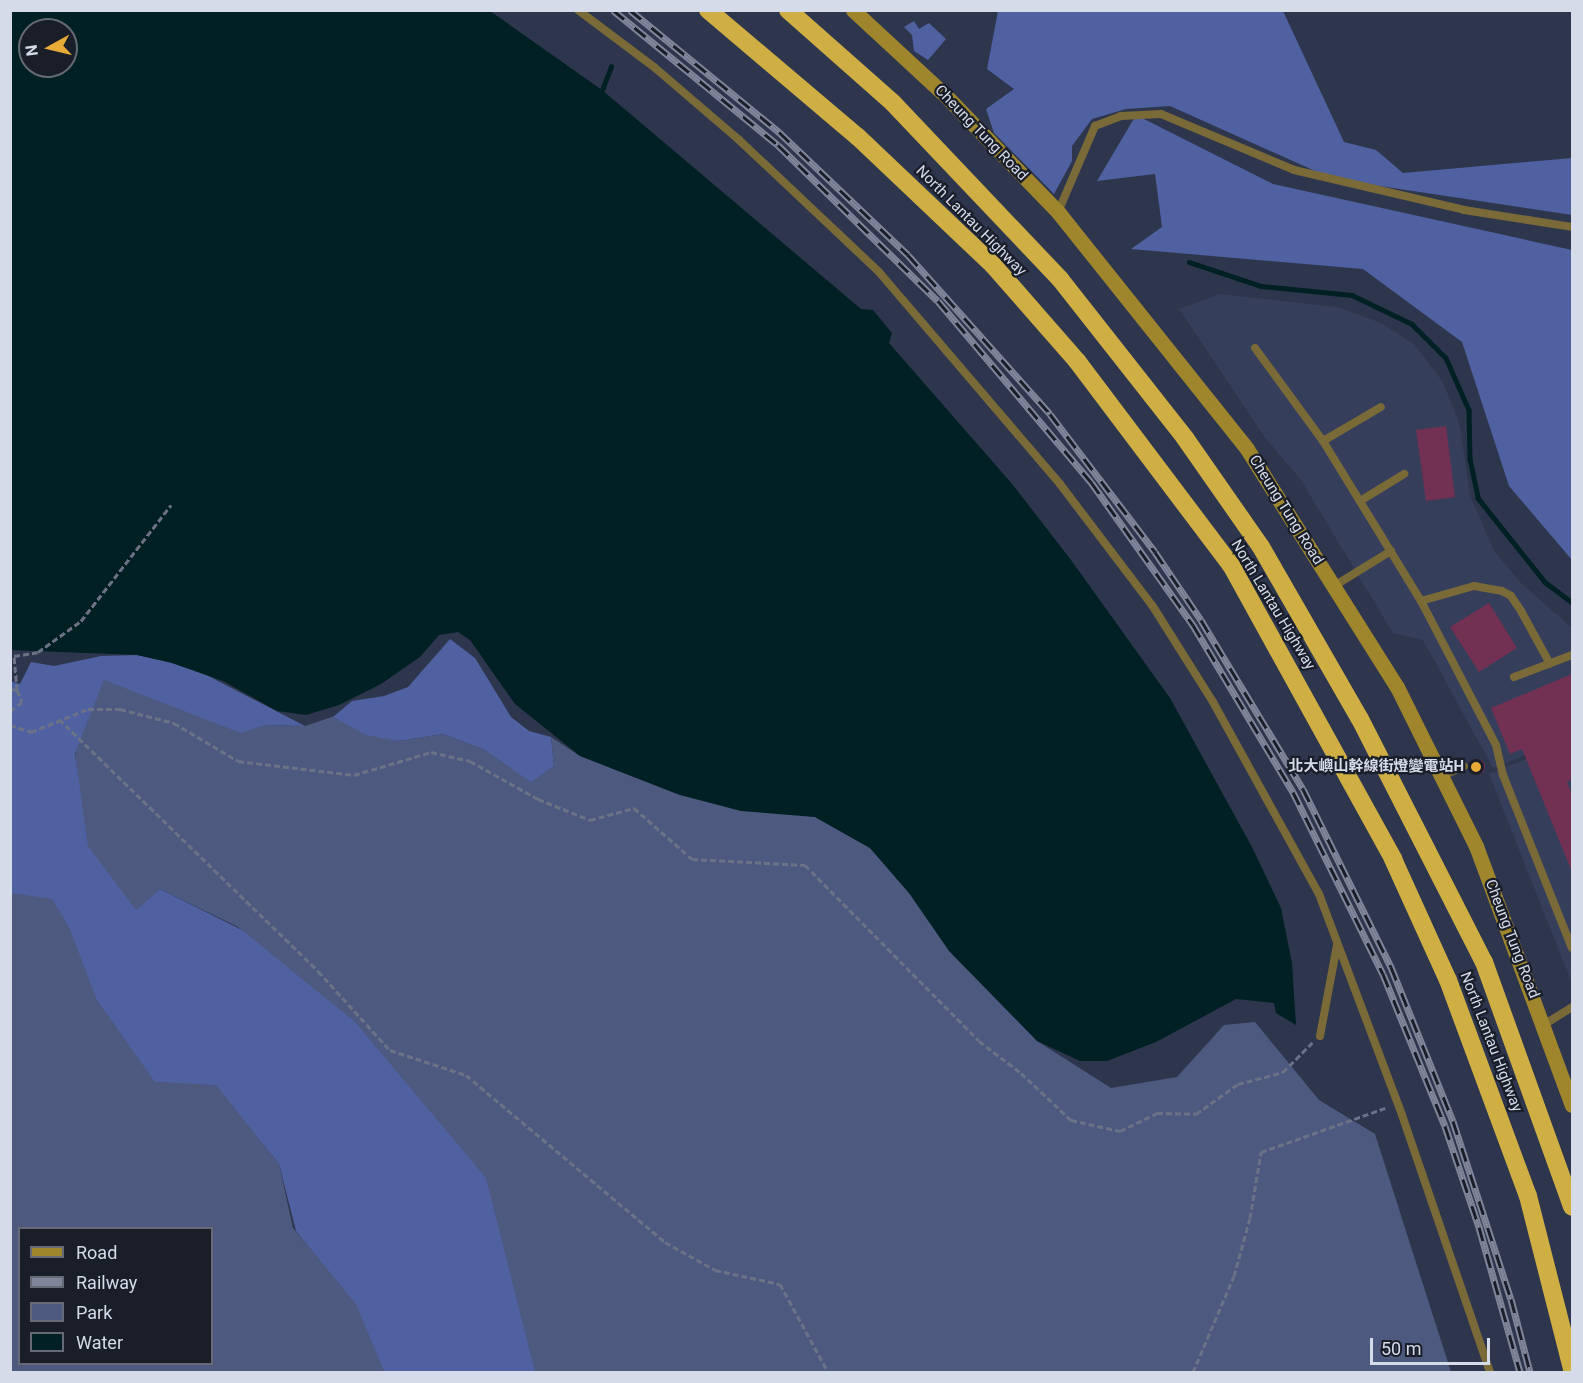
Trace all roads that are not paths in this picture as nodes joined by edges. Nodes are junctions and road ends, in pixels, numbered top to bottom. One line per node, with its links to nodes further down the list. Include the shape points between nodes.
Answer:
1 (578, 10): 20 (lane, via 738,139 879,272 1060,484 1152,605 1213,702 1318,894)
2 (708, 10): 27 (highway, North Lantau Highway, via 858,137 993,265 1077,361 1231,565 1393,859 1448,981 1528,1196)
3 (788, 10): 26 (highway, North Lantau Highway, via 893,103 1060,279 1185,438 1261,547 1360,719 1484,962)
4 (854, 10): 5 (main road, Cheung Tung Road, via 946,96)
5 (1058, 212): 6 (lane, via 1095,126 1121,116 1161,114 1294,170 1464,210); 13 (main road, Cheung Tung Road, via 1247,449)
6 (1572, 227)
7 (1255, 348): 9 (lane)
8 (1381, 407): 9 (lane)
9 (1323, 441): 11 (lane)
10 (1404, 474): 11 (lane)
11 (1360, 501): 12 (lane)
12 (1391, 551): 13 (lane); 14 (lane)
13 (1334, 586): 19 (main road, Cheung Tung Road, via 1397,687)
14 (1421, 601): 16 (lane, via 1474,586 1502,591 1511,596 1521,611); 21 (lane, via 1496,745 1503,775)
15 (1572, 655): 16 (lane)
16 (1550, 664): 17 (lane)
17 (1514, 678)
18 (1464, 766): 19 (lane)
19 (1442, 776): 23 (main road, Cheung Tung Road, via 1476,846)
20 (1337, 944): 24 (lane); 28 (lane)
21 (1572, 948)
22 (1572, 1007): 23 (lane)
23 (1545, 1024): 25 (main road, Cheung Tung Road)
24 (1320, 1036)
25 (1572, 1105)
26 (1572, 1207)
27 (1572, 1369)
28 (1490, 1372)

